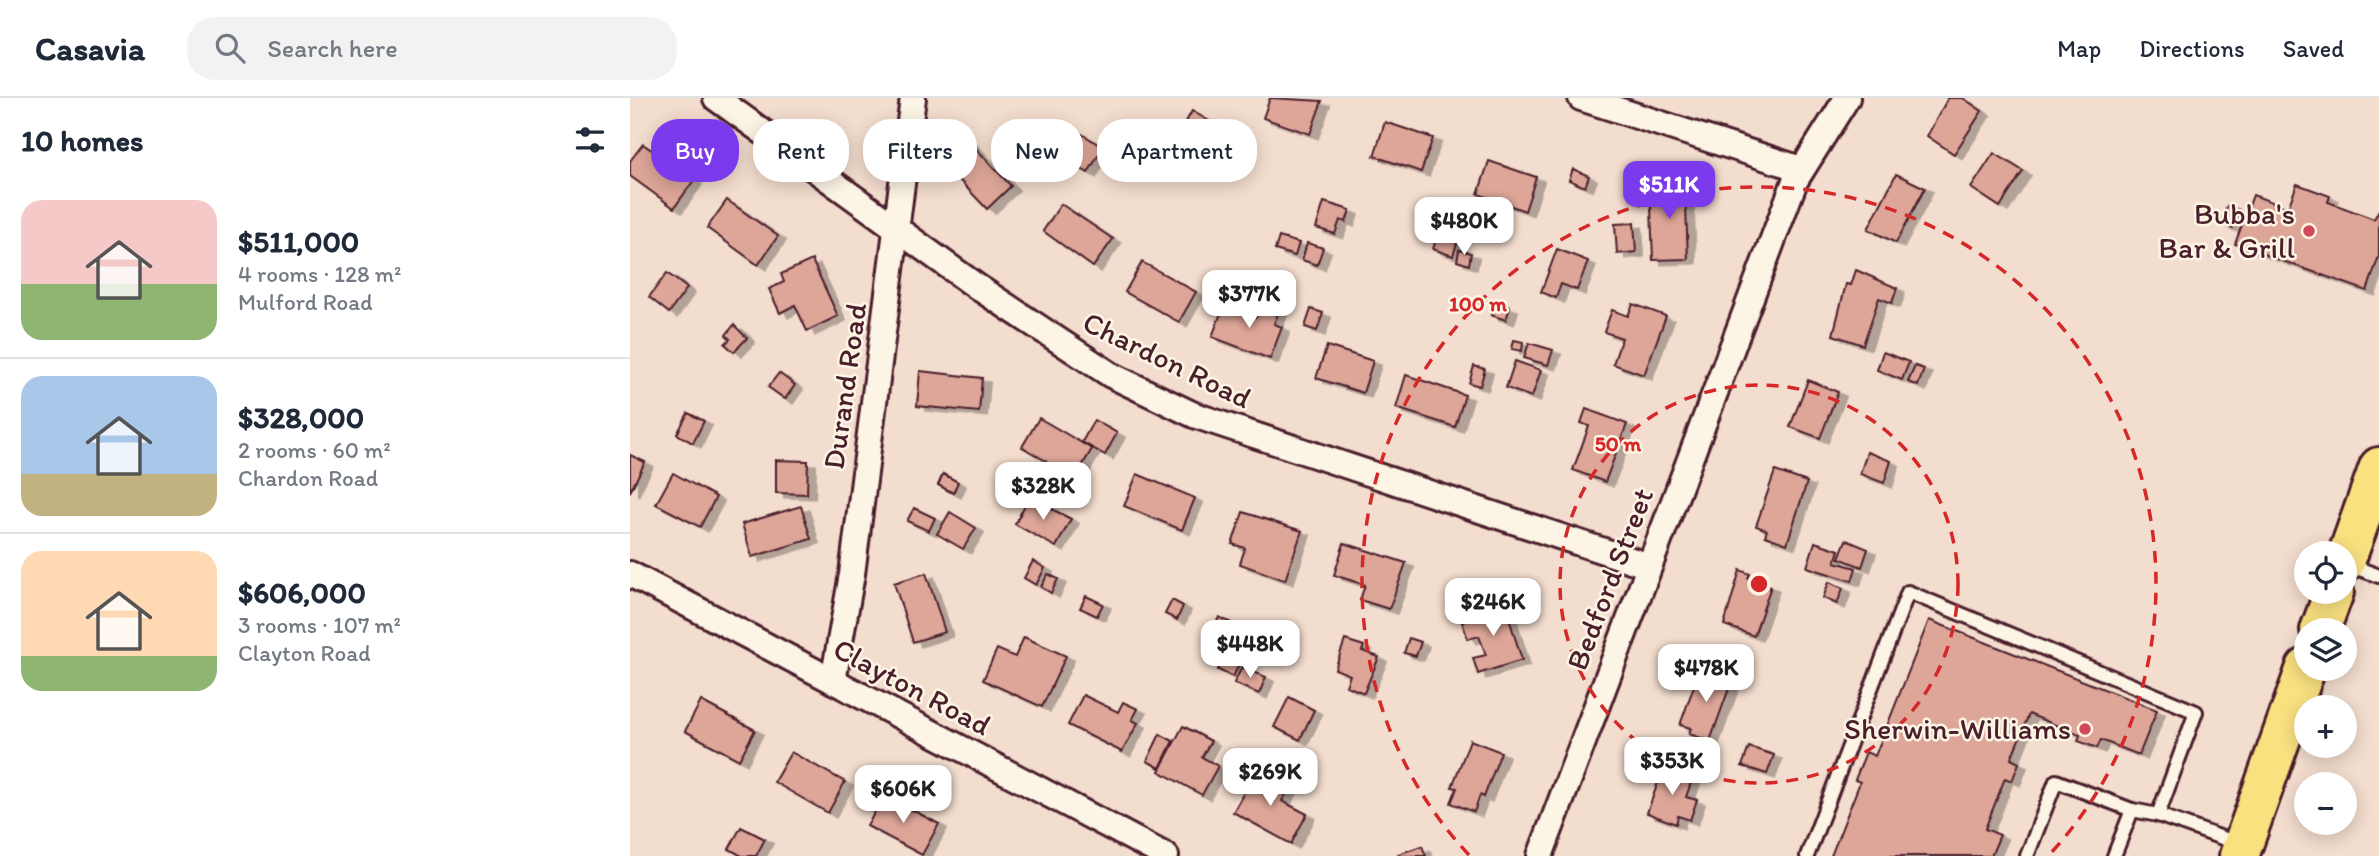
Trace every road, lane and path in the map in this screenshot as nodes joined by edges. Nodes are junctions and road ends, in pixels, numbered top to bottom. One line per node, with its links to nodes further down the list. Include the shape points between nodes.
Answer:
1 (716, 98): 6 (street, Chardon Road)
2 (913, 98): 6 (street, Durand Road)
3 (1581, 98): 5 (street)
4 (1847, 98): 5 (street, Bedford Street)
5 (1801, 169): 9 (street, Bedford Street)
6 (896, 228): 9 (street, Chardon Road, via 1058,343 1194,415); 13 (street, Durand Road, via 852,574)
7 (2379, 467): 8 (main road)
8 (2353, 541)
9 (1649, 566): 19 (street, Bedford Street)
10 (2357, 567): 12 (lane)
11 (630, 575): 13 (street, Clayton Road)
12 (2379, 576)
13 (833, 681): 18 (street, Clayton Road)
14 (2301, 681): 17 (main road)
15 (2132, 810): 16 (lane); 21 (lane, via 2056,781); 22 (lane)
16 (2158, 815): 17 (lane); 20 (lane, via 2196,712 1908,592)
17 (2240, 851)
18 (1166, 856)
19 (1540, 856)
20 (1807, 856)
21 (2027, 856)
22 (2114, 856)

